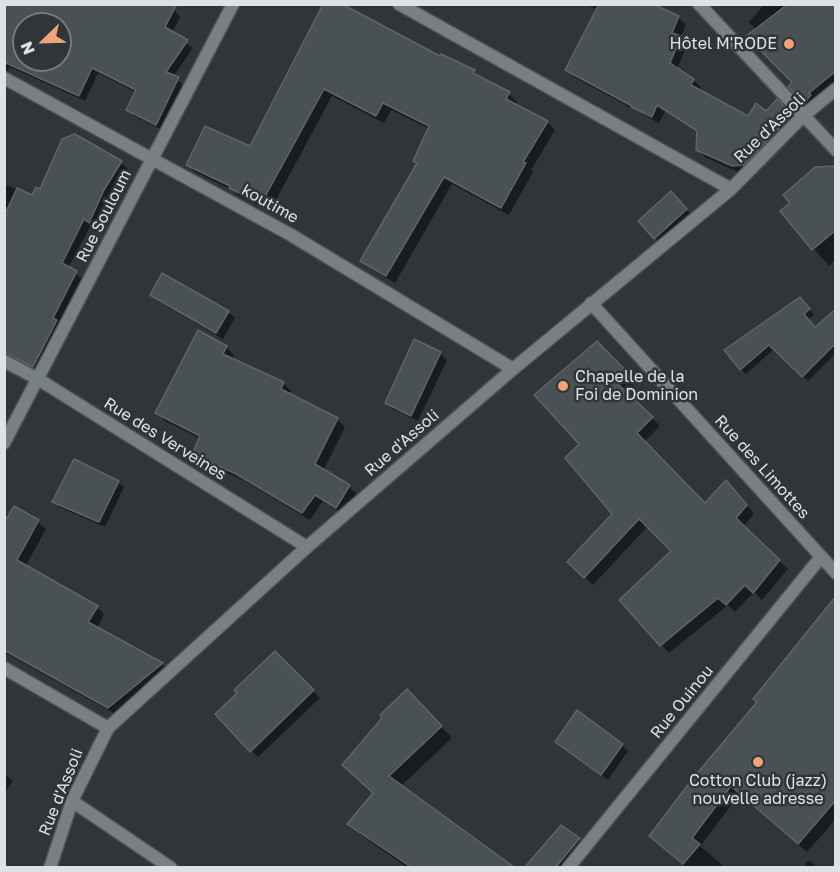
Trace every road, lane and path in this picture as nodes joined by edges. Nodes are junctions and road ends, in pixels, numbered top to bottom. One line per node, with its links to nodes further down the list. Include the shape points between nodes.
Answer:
1 (232, 4): 8 (street, Rue Souloum)
2 (399, 4): 9 (street)
3 (699, 4): 6 (street)
4 (4, 78): 8 (street, koutime)
5 (836, 88): 6 (street, Rue d'Assoli)
6 (803, 116): 7 (street); 9 (street, Rue d'Assoli)
7 (836, 150)
8 (153, 157): 12 (street, koutime, via 344,265); 13 (street, Rue Souloum)
9 (730, 189): 10 (street, Rue d'Assoli)
10 (591, 303): 12 (street, Rue d'Assoli); 16 (street, Rue des Limottes)
11 (4, 361): 13 (street, Rue des Verveines)
12 (513, 369): 15 (street, Rue d'Assoli)
13 (38, 379): 14 (street, Rue Souloum); 15 (street, Rue des Verveines)
14 (4, 443)
15 (307, 547): 19 (street, Rue d'Assoli)
16 (821, 557): 17 (street, Rue des Limottes); 23 (street, Rue Ouinou)
17 (836, 573)
18 (4, 668): 19 (street)
19 (108, 728): 20 (street, Rue d'Assoli)
20 (72, 801): 21 (street, Rue d'Assoli); 22 (street)
21 (50, 867)
22 (171, 867)
23 (568, 867)

